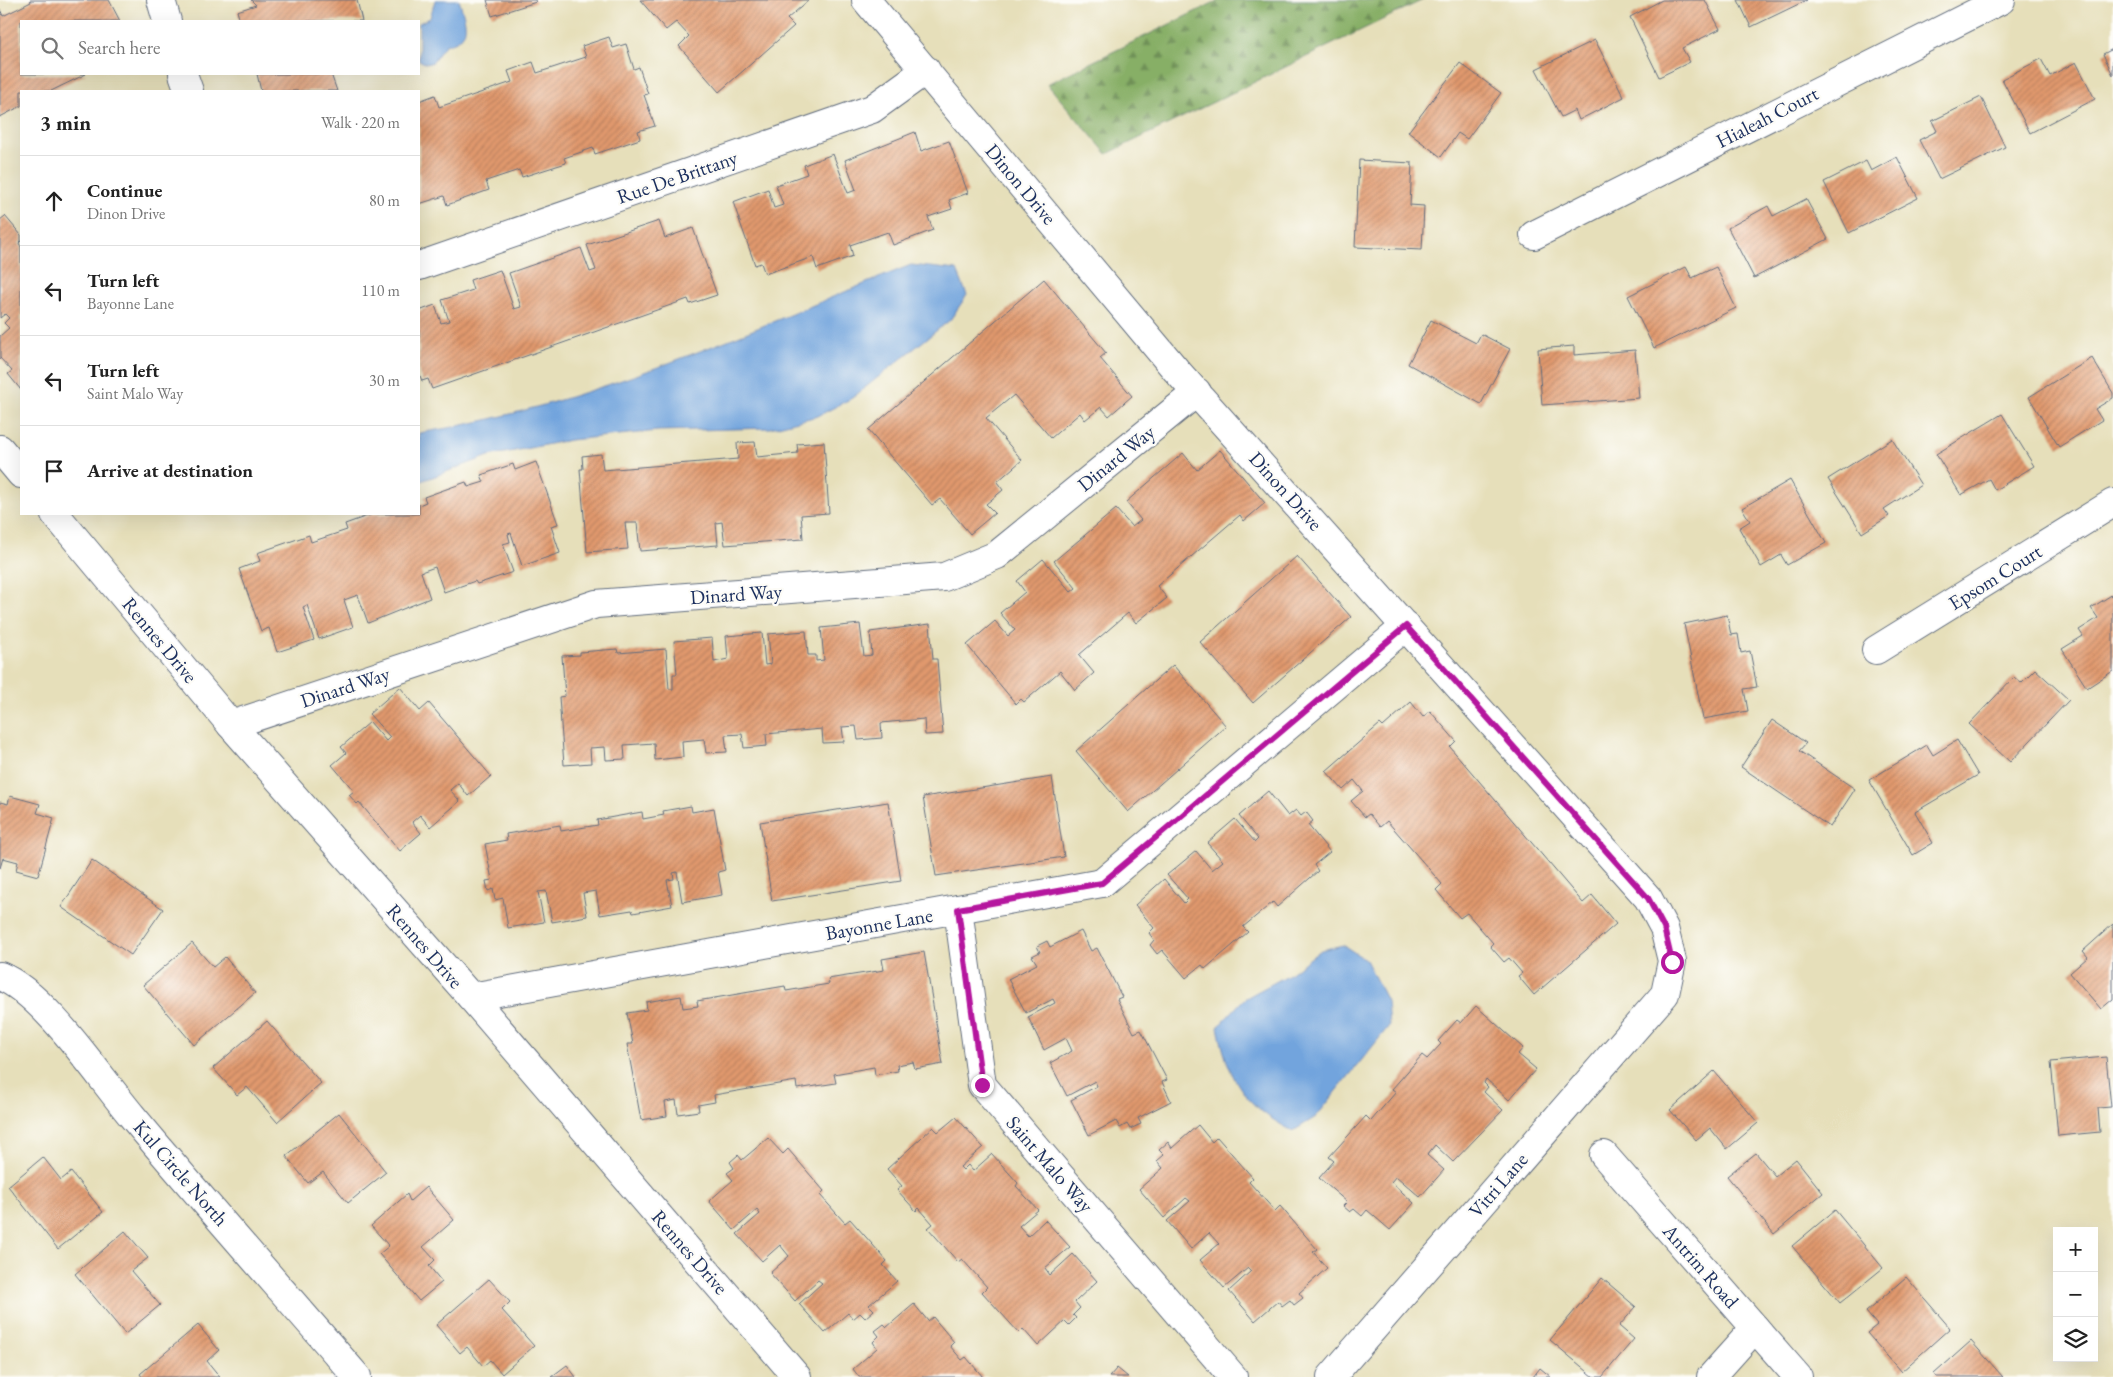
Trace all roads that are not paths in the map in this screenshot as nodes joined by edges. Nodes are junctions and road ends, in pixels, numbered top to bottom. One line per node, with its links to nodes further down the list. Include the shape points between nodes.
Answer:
1 (161, 0): 4 (street)
2 (866, 0): 5 (street, Dinon Drive)
3 (2001, 0): 8 (street, Hialeah Court)
4 (167, 20)
5 (926, 70): 9 (street, Rue De Brittany, via 872,109); 10 (street, Dinon Drive)
6 (183, 75): 7 (street)
7 (189, 90)
8 (1534, 235)
9 (420, 266)
10 (1197, 392): 15 (street, Dinon Drive); 17 (street, Dinard Way, via 997,555 944,577 596,604)
11 (0, 448): 12 (street)
12 (20, 473)
13 (2113, 503): 16 (street, Epsom Court)
14 (56, 515): 17 (street, Rennes Drive)
15 (1406, 626): 18 (street, Bayonne Lane, via 1102,883); 20 (street, Dinon Drive, via 1648,898 1664,928 1672,962)
16 (1876, 650)
17 (231, 725): 21 (street, Rennes Drive)
18 (958, 909): 21 (street, Bayonne Lane); 26 (street, Saint Malo Way, via 982,1085)
19 (0, 976): 24 (street, Kul Circle North, via 36,1001 65,1032 131,1114)
20 (1665, 994): 27 (street, Vitri Lane)
21 (471, 997): 25 (street, Rennes Drive)
22 (1604, 1154): 23 (street, Antrim Road)
23 (1755, 1328): 28 (street); 29 (street, Antrim Road)
24 (357, 1377)
25 (797, 1377)
26 (1233, 1377)
27 (1332, 1377)
28 (1711, 1377)
29 (1798, 1377)

